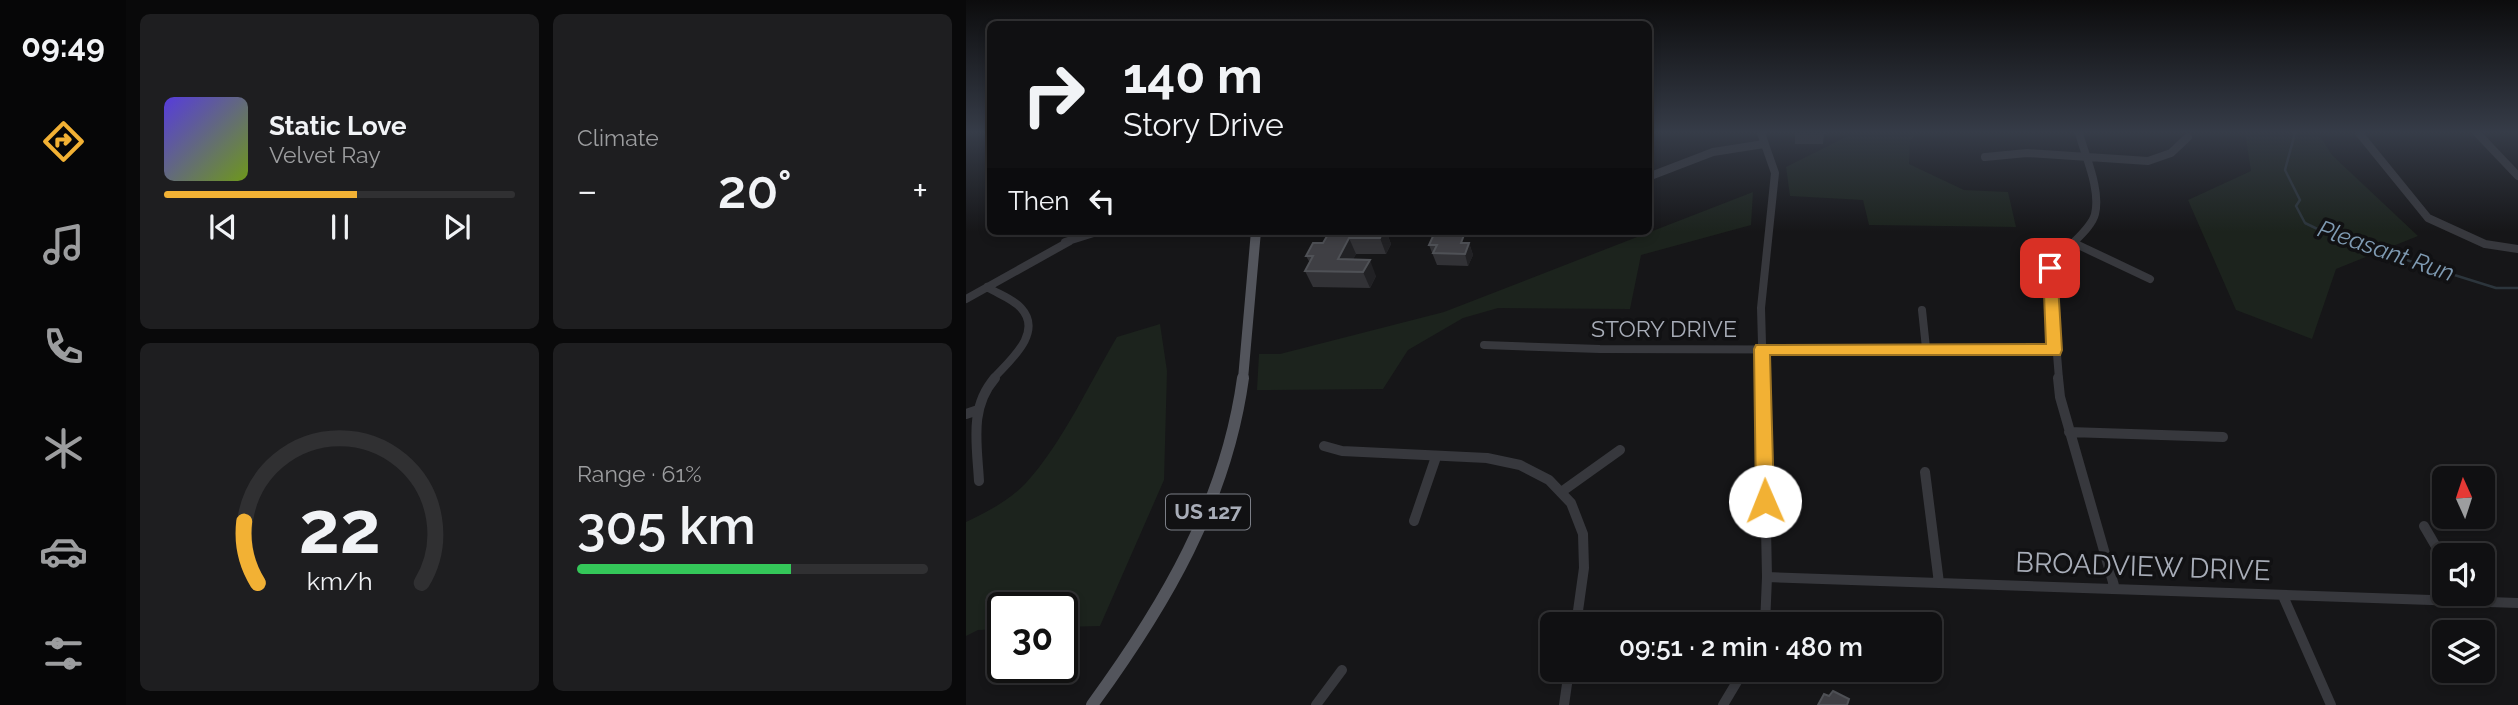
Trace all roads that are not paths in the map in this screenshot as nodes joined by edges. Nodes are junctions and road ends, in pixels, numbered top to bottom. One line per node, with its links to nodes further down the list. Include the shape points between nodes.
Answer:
1 (1677, 166): 5 (street)
2 (1772, 166): 16 (street)
3 (2086, 166): 8 (street, via 2098,203 2093,220)
4 (2384, 166): 9 (street, via 2428,218 2485,244)
5 (1652, 175)
6 (1088, 235): 11 (street)
7 (1256, 235): 43 (main road, US 127, via 1241,389 1217,486 1191,552 1165,598)
8 (2074, 243): 10 (street); 17 (street, via 2050,268)
9 (2518, 249)
10 (2150, 279)
11 (987, 287): 12 (street); 18 (street, via 1022,308 1029,331 989,384)
12 (966, 296)
13 (1922, 310): 15 (street)
14 (1484, 345): 16 (street, STORY DRIVE)
15 (1926, 348): 16 (street, STORY DRIVE); 17 (street, STORY DRIVE)
16 (1762, 349): 31 (street)
17 (2054, 350): 20 (street)
18 (978, 410): 19 (street); 26 (street)
19 (966, 414)
20 (2069, 432): 21 (street); 33 (street)
21 (2223, 437)
22 (1324, 446): 24 (street)
23 (1620, 450): 27 (street)
24 (1436, 457): 27 (street, via 1486,457 1517,464); 28 (street)
25 (1925, 472): 32 (street)
26 (979, 481)
27 (1564, 490): 38 (street, via 1584,534)
28 (1414, 521)
29 (2424, 526): 30 (street)
30 (2434, 543)
31 (1767, 577): 32 (street, BROADVIEW DRIVE); 39 (street)
32 (1939, 583): 33 (street, BROADVIEW DRIVE)
33 (2115, 589): 34 (street, BROADVIEW DRIVE)
34 (2283, 596): 35 (street, BROADVIEW DRIVE); 47 (street)
35 (2432, 597)
36 (2495, 600): 37 (street, BROADVIEW DRIVE)
37 (2518, 603)
38 (1578, 612)
39 (1766, 612)
40 (1342, 670): 44 (street)
41 (1567, 682): 45 (street)
42 (1737, 682): 46 (street)
43 (1092, 705)
44 (1316, 705)
45 (1564, 705)
46 (1723, 705)
47 (2331, 705)

